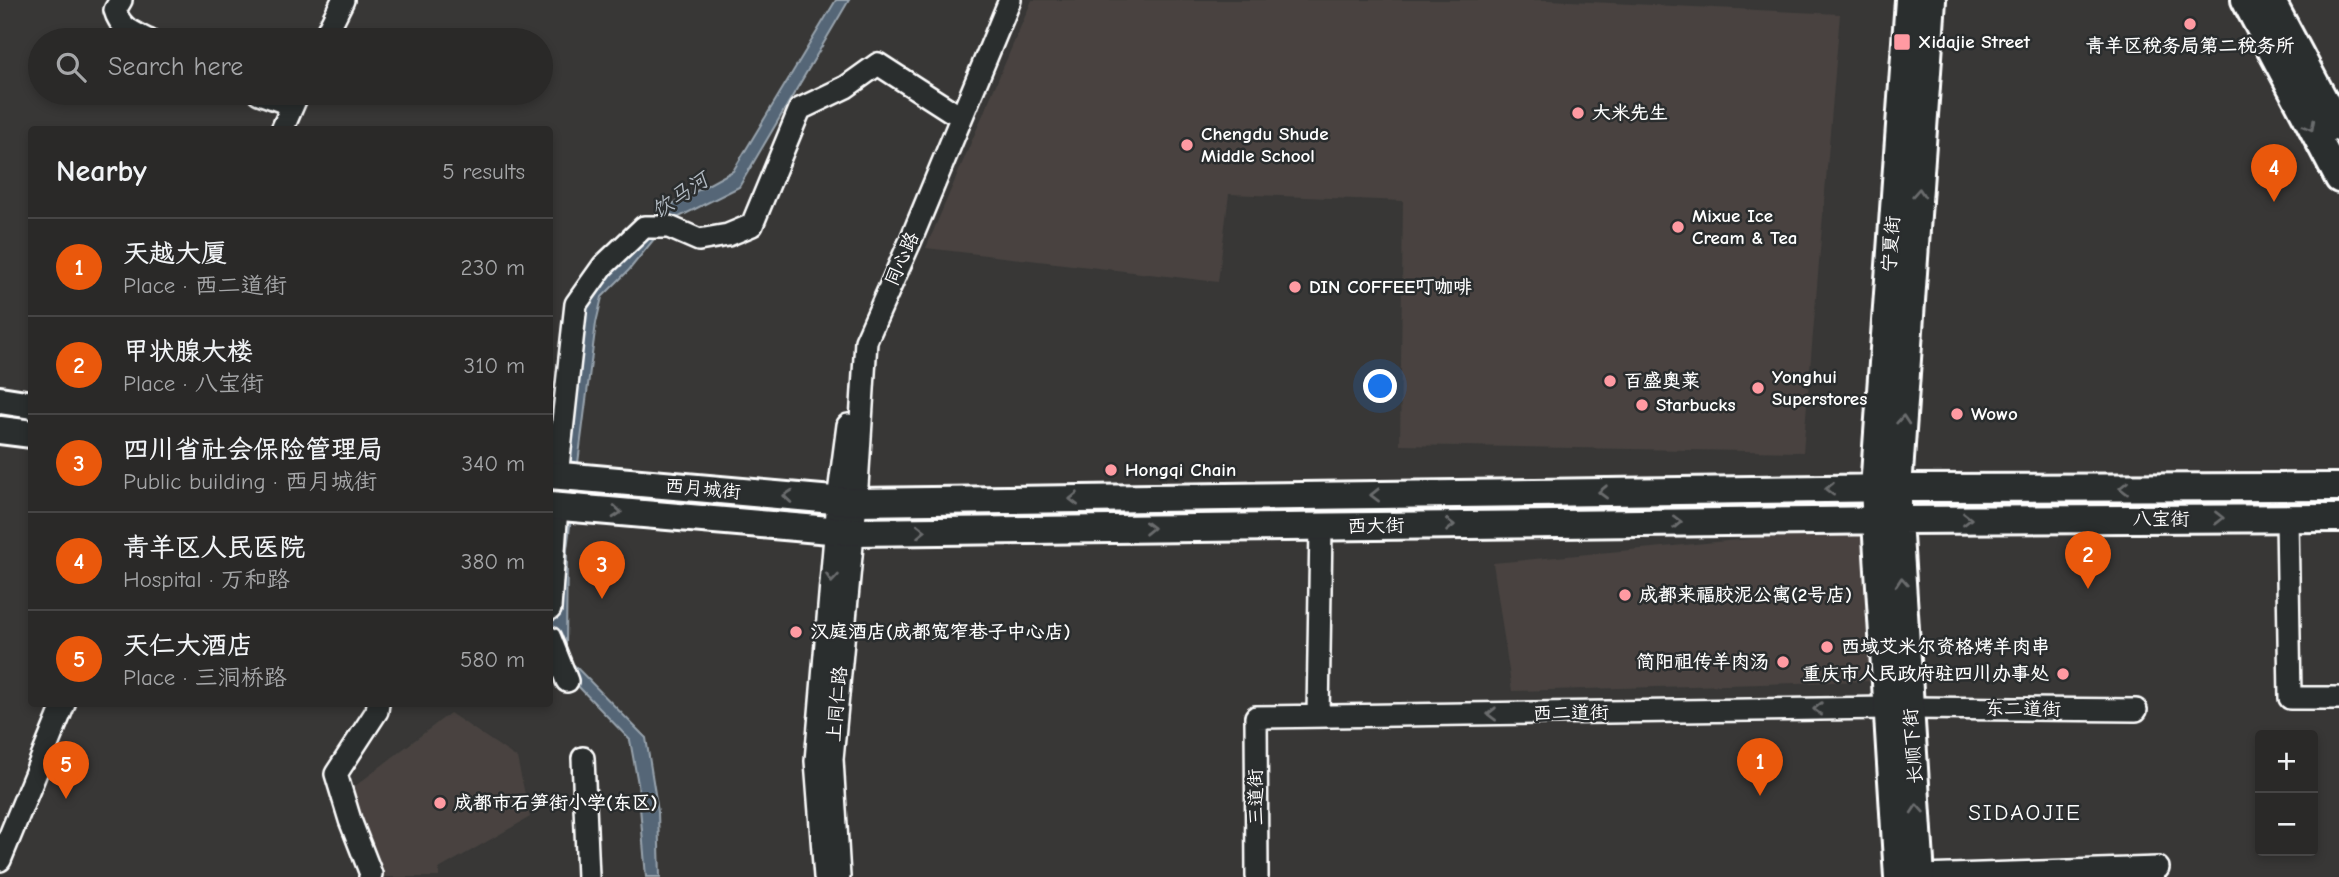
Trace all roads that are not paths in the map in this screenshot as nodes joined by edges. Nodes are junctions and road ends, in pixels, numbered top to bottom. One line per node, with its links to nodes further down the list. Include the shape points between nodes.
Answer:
1 (121, 0): 11 (street, via 116,9)
2 (343, 0): 12 (street)
3 (999, 0): 15 (street)
4 (1010, 0): 26 (street, 同心路, via 866,341)
5 (1909, 0): 25 (main road, 宁夏街)
6 (1932, 0): 25 (main road, 宁夏街, one-way to 6)
7 (2227, 0): 13 (main road)
8 (2245, 0): 13 (main road)
9 (2271, 0): 13 (main road)
10 (2285, 0): 13 (main road)
11 (124, 28)
12 (329, 28)
13 (2306, 92): 17 (main road); 18 (main road, one-way to 18)
14 (292, 105): 16 (street)
15 (951, 111): 23 (street, via 878,64 846,87 800,109 752,225 699,240 668,227 645,227 603,266 576,304); 26 (street, via 860,331)
16 (284, 126)
17 (2339, 128)
18 (2339, 179)
19 (0, 400): 20 (main road)
20 (28, 404)
21 (0, 430): 22 (main road)
22 (28, 434)
23 (553, 475): 26 (main road, 西月城街, one-way to 23)
24 (2339, 487): 25 (main road, 八宝街, one-way to 25)
25 (1886, 489): 26 (main road, 西大街, one-way to 26); 30 (main road, 长顺下街)
26 (847, 501): 32 (street, 同心路)
27 (553, 507): 32 (main road, 西月城街, one-way to 32)
28 (2287, 518): 29 (main road, 八宝街); 30 (main road, 八宝街, one-way to 28); 35 (street, via 2290,698)
29 (2339, 518)
30 (1887, 520): 31 (main road, 西大街, one-way to 30); 38 (main road, 长顺下街)
31 (1321, 526): 32 (main road, 西大街, one-way to 31); 40 (street)
32 (844, 531): 47 (street, one-way to 47, via 816,761); 48 (street, 上同仁路, via 832,759)
33 (553, 645): 34 (street)
34 (568, 681)
35 (2339, 698)
36 (63, 707): 43 (street)
37 (378, 707): 45 (street, via 336,774)
38 (1898, 708): 39 (street, 东二道街); 40 (street, 西二道街, one-way to 40); 50 (main road, 长顺下街); 51 (main road, 长顺下街, one-way to 38)
39 (2136, 710)
40 (1318, 716): 41 (street, 西二道街)
41 (1256, 717): 49 (street, 三道街)
42 (583, 758): 46 (street)
43 (0, 860)
44 (2158, 868): 51 (street)
45 (370, 877)
46 (588, 877)
47 (825, 877)
48 (839, 877)
49 (1257, 877)
50 (1898, 877)
51 (1921, 877)

